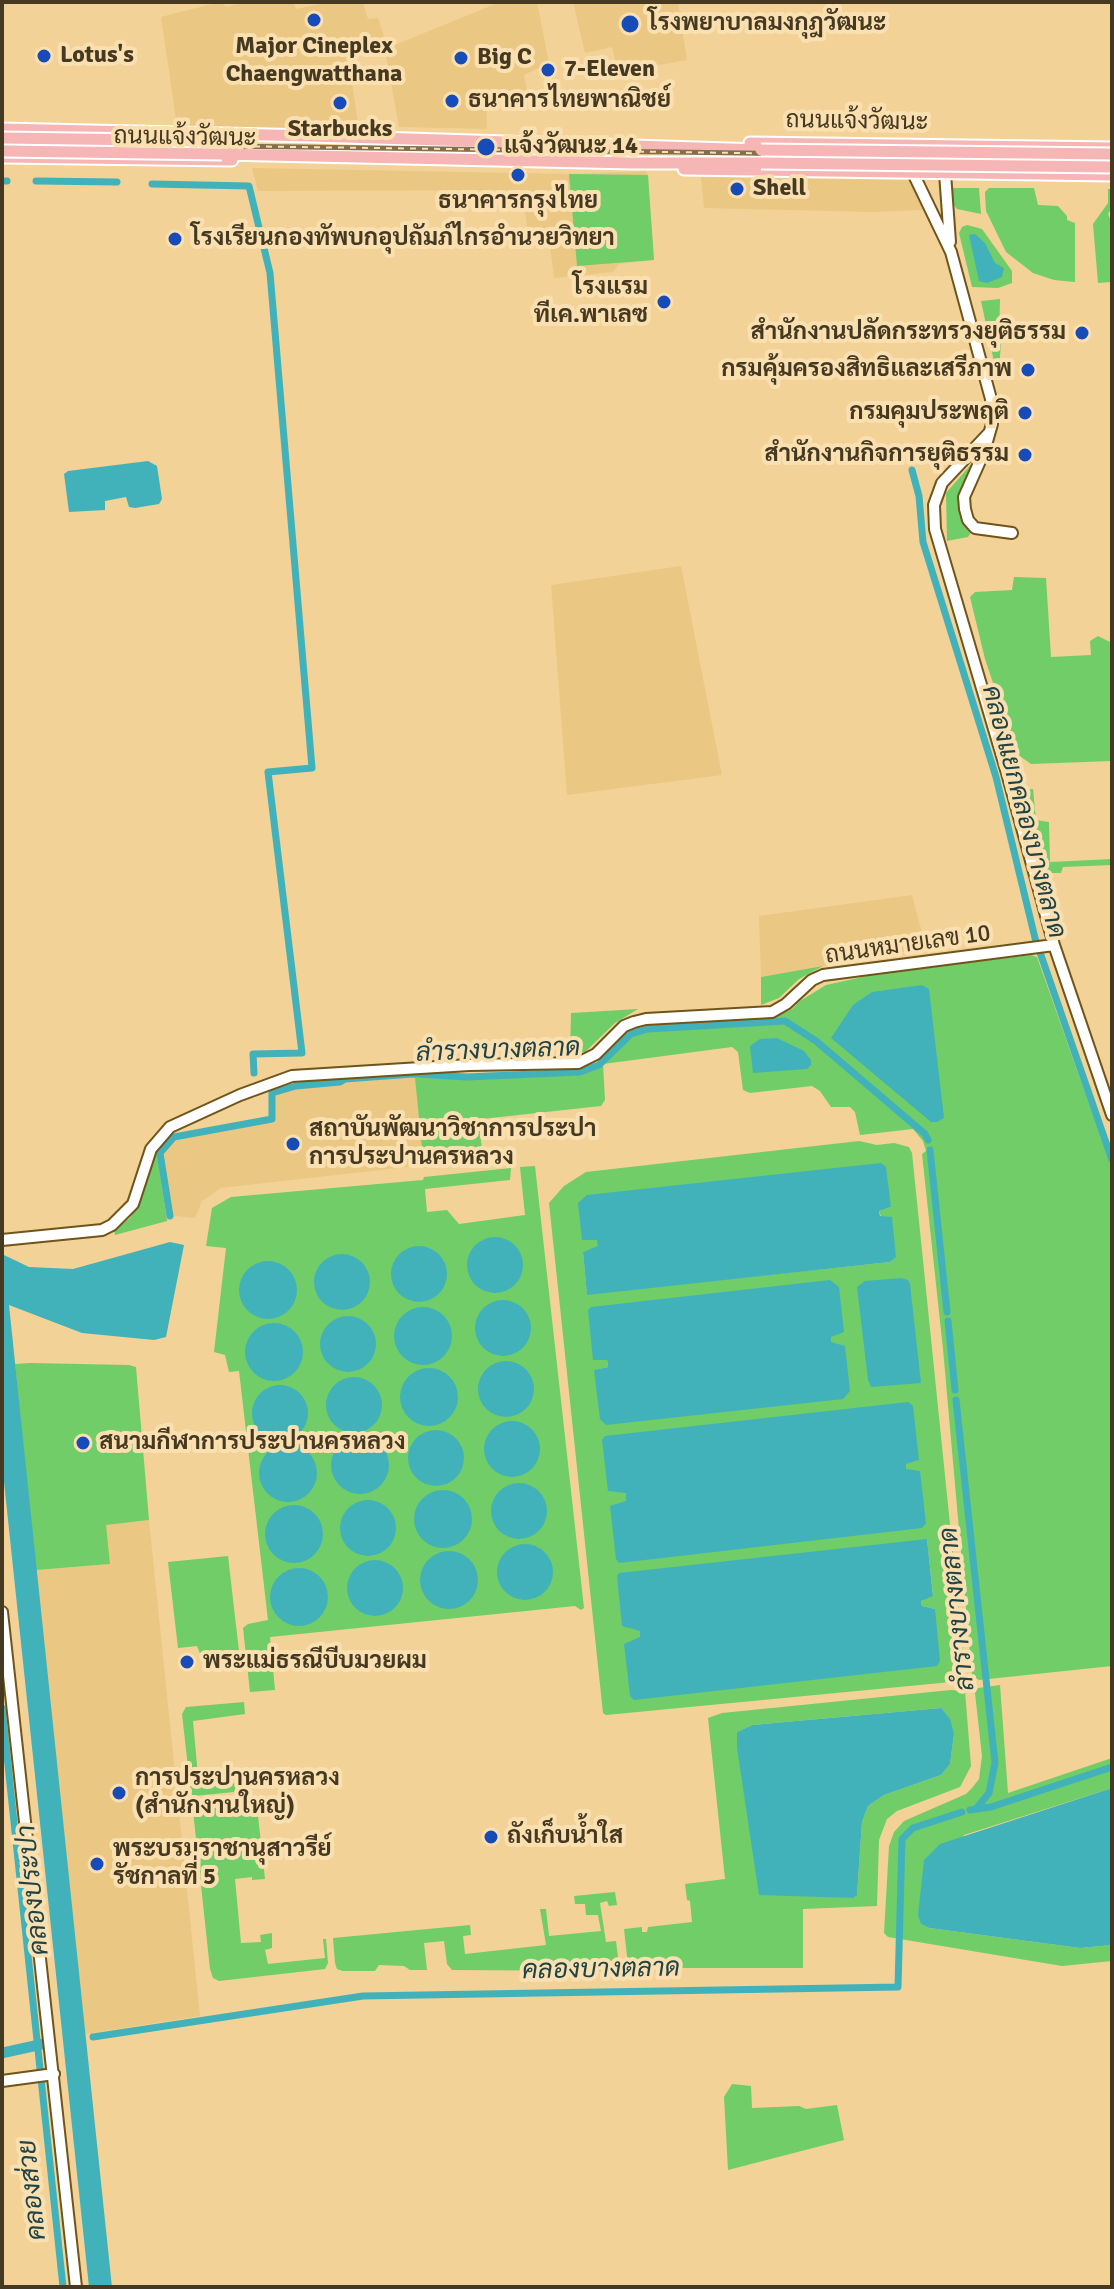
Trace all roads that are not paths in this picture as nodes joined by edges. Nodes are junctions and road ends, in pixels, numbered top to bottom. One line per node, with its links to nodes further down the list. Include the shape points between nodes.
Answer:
1 (2, 129): 2 (main road, ถนนแจ้งวัฒนะ)
2 (81, 131): 4 (main road, ถนนแจ้งวัฒนะ); 14 (main road, via 66,135 61,146)
3 (2, 138): 4 (main road, ถนนแจ้งวัฒนะ, bridge)
4 (357, 139): 5 (main road, ถนนแจ้งวัฒนะ)
5 (602, 145): 6 (main road, ถนนแจ้งวัฒนะ); 12 (main road, ถนนแจ้งวัฒนะ)
6 (898, 145): 7 (main road, ถนนแจ้งวัฒนะ); 17 (main road, via 907,159)
7 (945, 145): 8 (main road, ถนนแจ้งวัฒนะ); 19 (main road)
8 (980, 146): 9 (main road, ถนนแจ้งวัฒนะ); 20 (main road, via 968,160)
9 (1112, 148)
10 (2, 154): 13 (main road, ถนนแจ้งวัฒนะ, bridge); 14 (main road, ถนนแจ้งวัฒนะ)
11 (1112, 154): 12 (main road, ถนนแจ้งวัฒนะ, bridge)
12 (761, 156): 15 (main road, ถนนแจ้งวัฒนะ); 16 (main road, ถนนแจ้งวัฒนะ, bridge)
13 (368, 158): 14 (main road, ถนนแจ้งวัฒนะ); 15 (main road, ถนนแจ้งวัฒนะ)
14 (75, 159)
15 (632, 163): 17 (main road, ถนนแจ้งวัฒนะ, via 696,170)
16 (1112, 167)
17 (899, 172): 18 (main road, ถนนแจ้งวัฒนะ)
18 (913, 173): 19 (main road, ถนนแจ้งวัฒนะ); 22 (street)
19 (945, 173): 20 (main road, ถนนแจ้งวัฒนะ); 22 (street)
20 (977, 174): 21 (main road, ถนนแจ้งวัฒนะ)
21 (1112, 175)
22 (951, 252): 23 (street, via 987,378)
23 (989, 433): 24 (street, via 964,497 965,509 975,528); 25 (street, via 942,483 933,516)
24 (1012, 533)
25 (1054, 945): 26 (street); 27 (street, ถนนหมายเลข 10, via 823,975 779,1009 764,1014 634,1022 578,1063 292,1076 175,1124 151,1149 133,1204 102,1230)
26 (1112, 1115)
27 (2, 1240)
28 (2, 1612): 29 (street)
29 (50, 2075): 30 (street); 31 (street)
30 (2, 2081)
31 (76, 2287)

